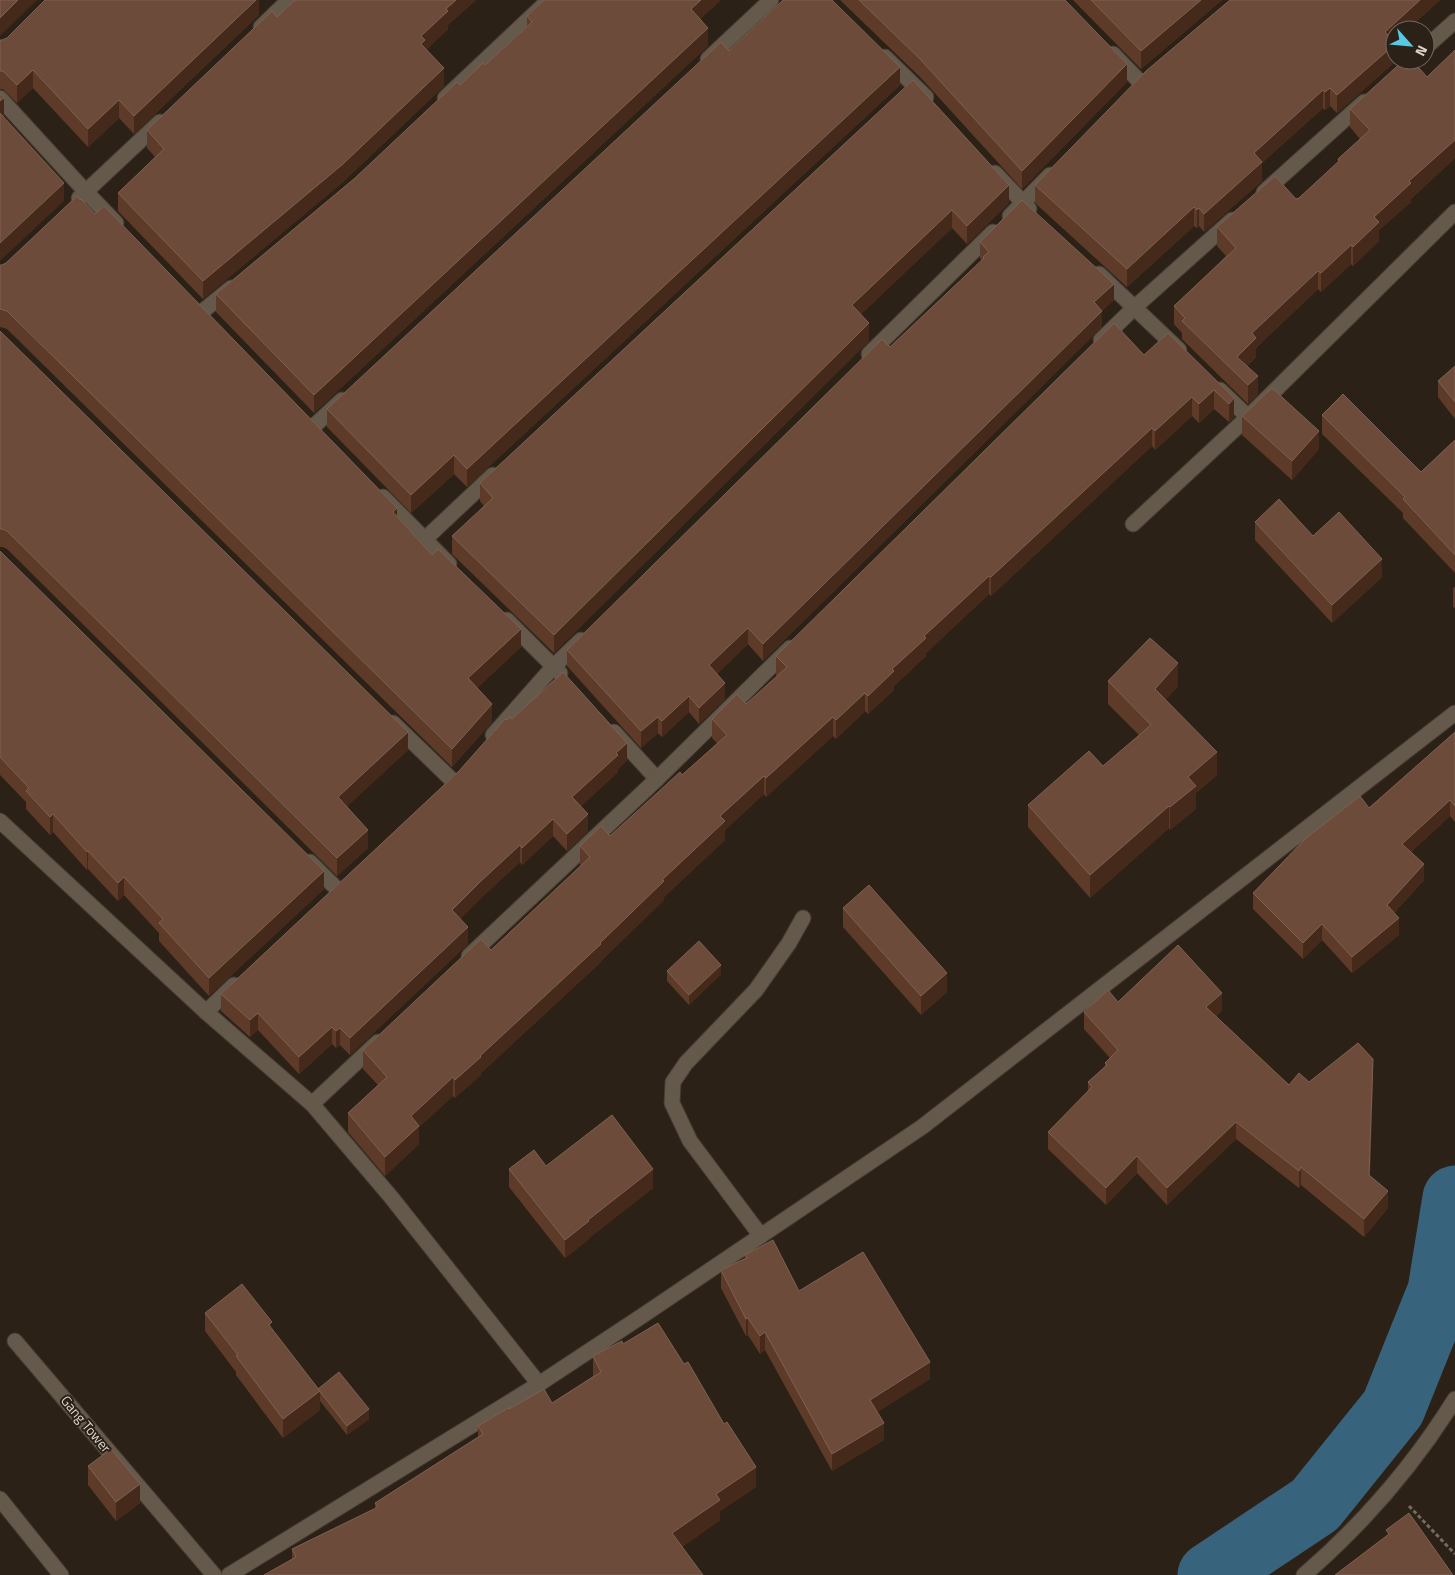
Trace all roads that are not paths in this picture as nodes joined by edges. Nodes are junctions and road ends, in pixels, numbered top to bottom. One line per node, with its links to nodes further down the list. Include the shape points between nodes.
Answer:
1 (289, 0): 5 (street)
2 (549, 0): 14 (street)
3 (771, 0): 9 (street)
4 (1455, 21): 6 (street)
5 (253, 34)
6 (1435, 39)
7 (1100, 41): 10 (street)
8 (874, 46): 13 (street, via 910,88)
9 (699, 68)
10 (1140, 82)
11 (1375, 92): 26 (street)
12 (0, 98): 18 (street)
13 (933, 106)
14 (435, 108)
15 (173, 110): 18 (street)
16 (984, 161): 19 (street)
17 (1057, 167): 19 (street)
18 (86, 192): 20 (street); 23 (street)
19 (1022, 203): 22 (street); 30 (street)
20 (71, 206)
21 (1455, 212): 33 (street)
22 (1036, 216)
23 (127, 234)
24 (1085, 261): 26 (street)
25 (239, 281): 27 (street)
26 (1135, 307): 28 (street); 29 (street)
27 (203, 311)
28 (1092, 348)
29 (1191, 362)
30 (859, 364)
31 (1212, 382): 33 (street)
32 (350, 392): 34 (street)
33 (1248, 417): 37 (street)
34 (314, 426)
35 (505, 465): 38 (street)
36 (376, 490): 38 (street)
37 (1133, 524)
38 (424, 540): 39 (street)
39 (458, 573)
40 (500, 613): 43 (street)
41 (590, 631): 43 (street)
42 (798, 640): 50 (street)
43 (554, 666): 44 (street); 48 (street)
44 (567, 680)
45 (382, 712): 49 (street, via 449,784)
46 (1455, 713): 60 (street, via 922,1127)
47 (606, 722): 50 (street)
48 (484, 745)
49 (465, 767)
50 (657, 779): 55 (street)
51 (0, 821): 57 (street)
52 (302, 855): 53 (street)
53 (337, 889)
54 (803, 918): 60 (street, via 756,990 686,1063 673,1082 672,1103 690,1141)
55 (456, 968)
56 (244, 976): 57 (street)
57 (206, 1012): 59 (street)
58 (385, 1035): 59 (street)
59 (312, 1104): 62 (street, via 391,1197)
60 (761, 1236): 62 (street)
61 (15, 1341): 66 (street, Gang Tower)
62 (539, 1384): 67 (street)
63 (1455, 1400): 68 (street, via 1391,1487 1336,1547)
64 (0, 1499): 65 (street)
65 (61, 1575)
66 (214, 1575)
67 (228, 1575)
68 (1304, 1575)

